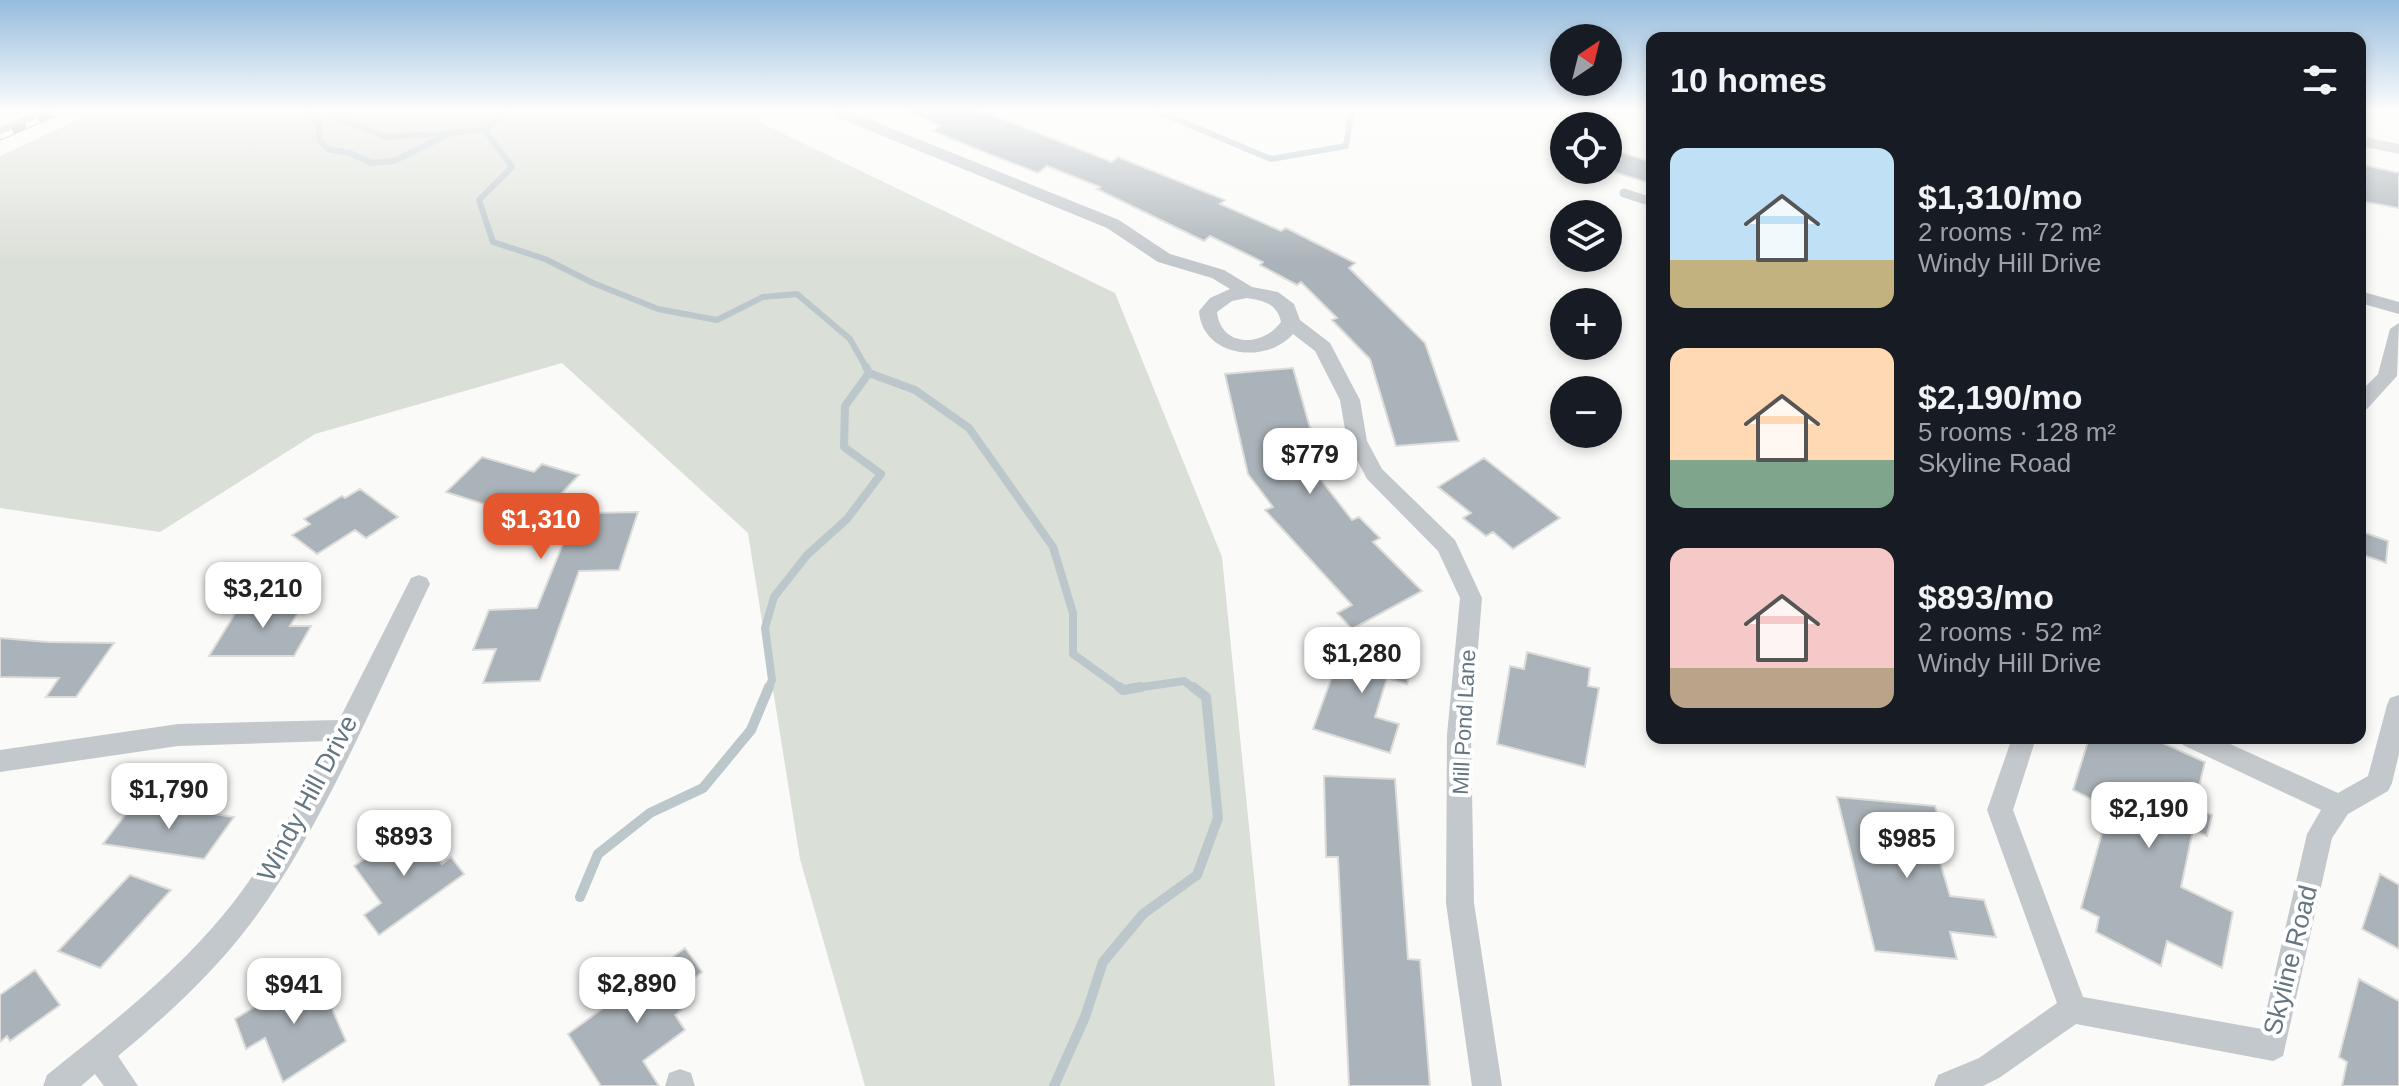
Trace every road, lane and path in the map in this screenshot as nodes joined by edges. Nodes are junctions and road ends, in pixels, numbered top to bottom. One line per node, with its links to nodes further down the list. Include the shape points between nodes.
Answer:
1 (957, 161): 4 (street, Mill Pond Lane, via 1113,224 1164,258 1218,274)
2 (1624, 193): 3 (lane)
3 (1646, 200)
4 (1247, 292): 7 (street, Mill Pond Lane, via 1280,301); 7 (street, via 1223,298 1208,311 1210,329 1217,336 1241,346 1268,344)
5 (2366, 299): 6 (street)
6 (2399, 308)
7 (1291, 323): 21 (street, Mill Pond Lane, via 1323,347 1350,400 1357,441 1374,474 1447,546 1471,598 1459,735 1460,903)
8 (2399, 329): 9 (street, via 2387,376)
9 (2366, 398)
10 (419, 584): 12 (street, Windy Hill Drive)
11 (2399, 705): 16 (street, Skyline Road, via 2379,783)
12 (344, 730): 15 (street, via 178,735); 18 (street, Windy Hill Drive, via 314,796 234,923 153,1008)
13 (2022, 744): 17 (street, via 2000,810)
14 (2205, 744): 16 (street)
15 (0, 761)
16 (2339, 806): 17 (street, Skyline Road, via 2320,834 2273,1046)
17 (2073, 1009): 22 (street, via 1989,1068)
18 (99, 1055): 19 (street, Windy Hill Drive); 20 (street)
19 (58, 1086)
20 (123, 1086)
21 (1487, 1086)
22 (1949, 1086)

